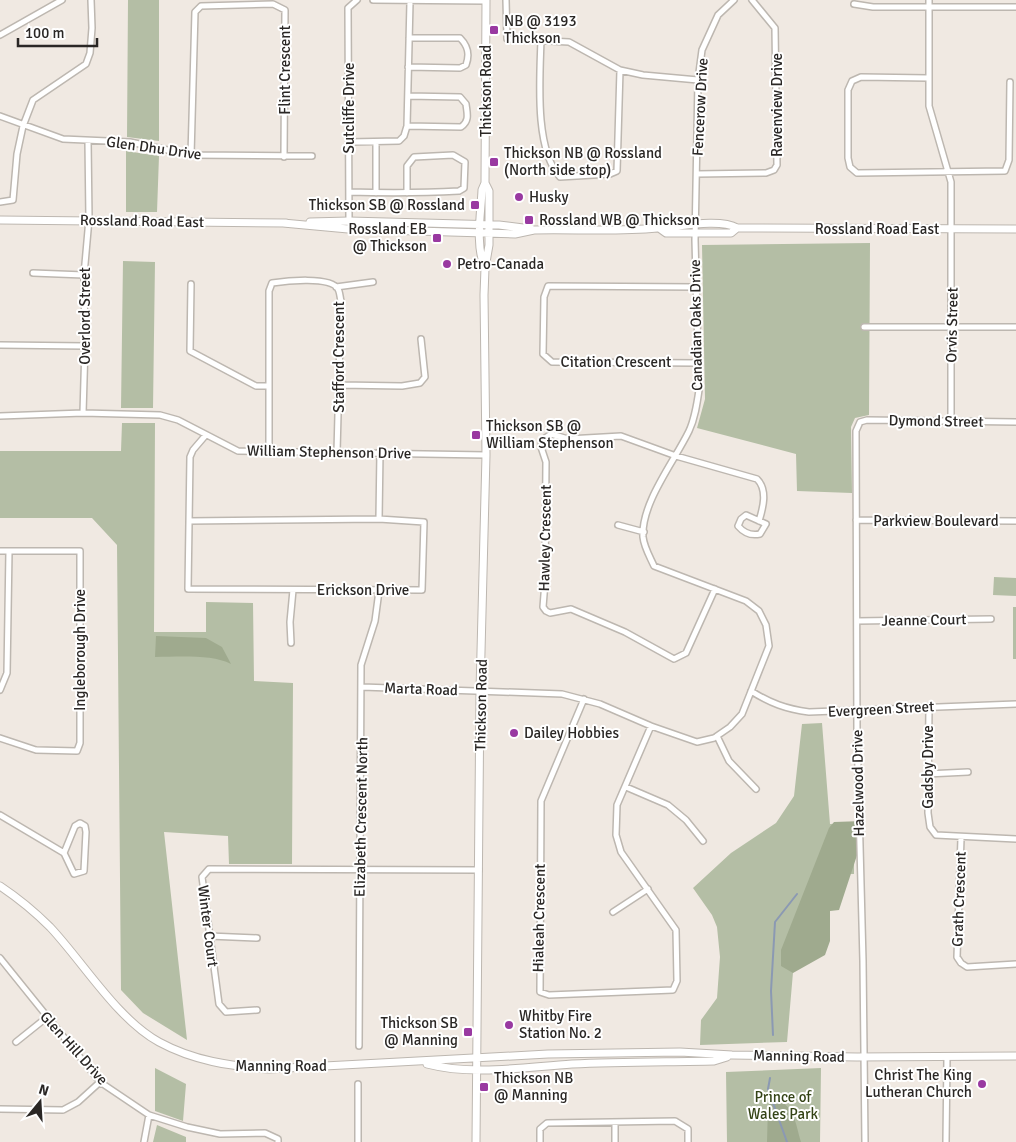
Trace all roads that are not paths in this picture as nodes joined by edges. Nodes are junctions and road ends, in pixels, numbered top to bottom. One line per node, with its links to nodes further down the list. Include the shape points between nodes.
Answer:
1 (62, 0): 14 (street)
2 (92, 0): 24 (street, via 90,53 86,64 33,100)
3 (357, 0): 27 (street, Sutcliffe Drive, via 348,8)
4 (372, 0): 10 (street)
5 (506, 0): 16 (street, via 507,40)
6 (734, 0): 20 (street, Fencerow Drive, via 718,15 702,50)
7 (752, 0): 33 (street, Ravenview Drive, via 775,28 777,165 766,173)
8 (929, 0): 12 (street, Orvis Street)
9 (486, 1): 10 (street); 34 (main road, Thickson Road)
10 (410, 2): 15 (street)
11 (854, 4): 12 (street)
12 (929, 7): 13 (street); 19 (street, Orvis Street)
13 (1016, 8)
14 (0, 35)
15 (408, 38): 17 (street); 17 (street, via 460,38 467,46 468,59 460,68)
16 (540, 39): 18 (street, via 569,42); 18 (street, via 539,109 551,167 560,177 617,171)
17 (408, 67): 22 (street)
18 (620, 70): 20 (street)
19 (928, 78): 32 (street, Orvis Street, via 930,115); 32 (street, via 860,77 852,81 848,90 850,167 857,173)
20 (698, 80): 33 (street, Fencerow Drive)
21 (1010, 82): 32 (street, via 1008,166 1000,172)
22 (408, 96): 25 (street); 25 (street, via 460,97 466,104 468,118 461,127)
23 (0, 116): 24 (street, Glen Dhu Drive)
24 (23, 126): 26 (street, Glen Dhu Drive, via 63,139); 38 (street, via 16,154 13,200)
25 (407, 126): 28 (street, via 399,141)
26 (88, 141): 29 (street, Glen Dhu Drive, via 136,143); 39 (street, Overlord Street)
27 (349, 142): 28 (street); 35 (street, Sutcliffe Drive)
28 (376, 142): 36 (street)
29 (191, 155): 31 (street, Glen Dhu Drive); 31 (street, Flint Crescent, via 195,12 201,6 273,4 285,10)
30 (312, 156): 31 (street, Glen Dhu Drive)
31 (284, 157)
32 (950, 173): 46 (street, Orvis Street)
33 (697, 174): 45 (street, Fencerow Drive)
34 (485, 183): 43 (main road, Thickson Road); 44 (main road, Thickson Road, via 489,191)
35 (349, 192): 36 (street); 41 (street, Sutcliffe Drive)
36 (376, 193): 37 (street)
37 (407, 194): 37 (street, via 459,191 464,188 466,180 465,162 453,155 414,157 407,166)
38 (0, 202)
39 (89, 219): 40 (main road, Rossland Road East); 42 (main road, Rossland Road East); 53 (street, Overlord Street)
40 (0, 220)
41 (348, 221): 42 (main road, Rossland Road East); 43 (main road, Rossland Road East)
42 (283, 223): 49 (main road, Rossland Road East, via 358,230)
43 (480, 225): 44 (main road, Rossland Road East); 49 (main road, Thickson Road)
44 (490, 225): 48 (main road, Rossland Road East); 50 (main road, Thickson Road)
45 (695, 229): 46 (main road, Rossland Road East, via 732,225 737,228); 48 (main road, Rossland Road East); 57 (street, Canadian Oaks Drive)
46 (952, 229): 47 (main road, Rossland Road East); 60 (street, Orvis Street)
47 (1016, 229)
48 (534, 230): 50 (main road, Rossland Road East, via 515,234)
49 (480, 233): 50 (main road, Rossland Road East); 51 (main road, Thickson Road, via 481,259)
50 (490, 233): 51 (main road, Thickson Road)
51 (485, 268): 76 (main road, Thickson Road)
52 (33, 273): 53 (street)
53 (84, 275): 63 (street, Overlord Street)
54 (373, 282): 56 (street)
55 (191, 284): 66 (street, via 190,351 256,386)
56 (336, 287): 65 (street, Stafford Crescent, via 341,301); 66 (street, Stafford Crescent, via 324,282 272,283 269,291)
57 (696, 287): 64 (street, Canadian Oaks Drive); 64 (street, Citation Crescent, via 548,286 544,296 543,354 552,362)
58 (864, 327): 60 (street)
59 (1016, 327): 60 (street)
60 (952, 328): 69 (street, Orvis Street)
61 (422, 339): 65 (street, via 425,377 420,383)
62 (0, 345): 63 (street)
63 (85, 346): 67 (street, Overlord Street)
64 (698, 363): 77 (street, Canadian Oaks Drive, via 696,413)
65 (340, 385): 74 (street, Stafford Crescent)
66 (268, 386): 73 (street, Stafford Crescent)
67 (83, 413): 68 (street, William Stephenson Drive); 72 (street, William Stephenson Drive, via 160,415 178,420)
68 (0, 416)
69 (951, 421): 70 (street, Dymond Street); 71 (street, Dymond Street, via 867,420)
70 (1016, 422)
71 (858, 425): 79 (street, Hazelwood Drive, via 855,436)
72 (205, 436): 73 (street, William Stephenson Drive, via 238,451); 80 (street, Erickson Drive, via 190,457)
73 (268, 451): 74 (street, William Stephenson Drive)
74 (337, 452): 75 (street, William Stephenson Drive)
75 (380, 452): 76 (street, William Stephenson Drive); 78 (street)
76 (486, 456): 95 (main road, Thickson Road)
77 (676, 456): 81 (street, via 757,479 762,484 764,504); 84 (street, Canadian Oaks Drive, via 644,519); 87 (street, Hawley Crescent, via 621,436 568,439 551,434 542,440 546,462 543,607 550,613 571,609 625,632 674,659 686,653)
78 (379, 519): 80 (street, Erickson Drive); 89 (street, Erickson Drive, via 424,522 422,590)
79 (856, 520): 82 (street, Parkview Boulevard); 91 (street, Hazelwood Drive)
80 (189, 521): 88 (street, Erickson Drive, via 188,589)
81 (759, 521): 81 (street, via 746,515 738,526 742,531 760,534 766,524)
82 (1016, 521)
83 (618, 525): 84 (street)
84 (644, 532): 87 (street, Canadian Oaks Drive, via 654,566)
85 (0, 550): 86 (street, Ingleborough Drive)
86 (9, 551): 94 (street, via 7,673); 103 (street, Ingleborough Drive, via 80,551 80,743 77,751 36,750)
87 (716, 589): 96 (street, Canadian Oaks Drive, via 746,601 759,611 766,625 769,646)
88 (293, 590): 89 (street, Erickson Drive); 92 (street)
89 (378, 591): 93 (street, Elizabeth Crescent North, via 375,622 361,665)
90 (991, 619): 91 (street, Jeanne Court)
91 (857, 621): 100 (street, Hazelwood Drive)
92 (291, 643)
93 (362, 687): 95 (street, Marta Road); 113 (street, Elizabeth Crescent North)
94 (0, 690)
95 (480, 691): 97 (street, Canadian Oaks Drive, via 562,694); 114 (main road, Thickson Road)
96 (751, 691): 100 (street, Evergreen Street, via 788,710); 102 (street, Canadian Oaks Drive, via 742,714)
97 (584, 699): 101 (street, Canadian Oaks Drive); 116 (street, Hialeah Crescent, via 541,801 540,992 550,995 673,990 677,981 676,930)
98 (1016, 704): 99 (street, Evergreen Street)
99 (929, 706): 100 (street, Evergreen Street); 105 (street, Gadsby Drive)
100 (858, 711): 128 (street, Hazelwood Drive)
101 (651, 726): 102 (street, Canadian Oaks Drive, via 697,742); 106 (street, Hialeah Crescent)
102 (717, 736): 107 (street, via 729,760)
103 (0, 738)
104 (968, 772): 105 (street)
105 (927, 774): 109 (street, Gadsby Drive, via 930,827 936,835)
106 (626, 787): 111 (street, via 668,804); 116 (street, Hialeah Crescent, via 617,805 616,835 621,852)
107 (756, 789)
108 (0, 815): 112 (street)
109 (961, 838): 110 (street, Gadsby Drive); 121 (street, Grath Crescent, via 958,957 967,967)
110 (1016, 839)
111 (703, 841)
112 (64, 853): 112 (street, via 74,874 84,871 85,826 80,823 75,826)
113 (360, 869): 114 (street); 118 (street, Winter Court, via 209,868 202,877); 125 (street, Elizabeth Crescent North)
114 (479, 870): 130 (main road, Thickson Road)
115 (0, 886): 131 (main road, Manning Road, via 50,927 119,1009 155,1040 178,1051 226,1066 269,1069)
116 (648, 890): 117 (street)
117 (613, 912)
118 (209, 936): 119 (street); 122 (street, Winter Court, via 219,1004 226,1012)
119 (257, 938)
120 (0, 958): 123 (street, Glen Hill Drive)
121 (1016, 964)
122 (257, 1010)
123 (46, 1018): 124 (street); 133 (street, Glen Hill Drive)
124 (16, 1042)
125 (360, 1046)
126 (732, 1055): 128 (main road, Manning Road); 130 (main road, Manning Road, via 652,1052); 132 (main road, Manning Road, via 714,1061)
127 (1016, 1056): 129 (main road, Manning Road)
128 (864, 1057): 129 (main road, Manning Road); 145 (street, Hazelwood Drive)
129 (947, 1057): 146 (street)
130 (478, 1059): 131 (main road, Manning Road); 132 (main road, Thickson Road)
131 (422, 1062): 132 (main road, Manning Road, via 444,1068)
132 (477, 1069): 141 (main road, Thickson Road)
133 (100, 1082): 135 (street, via 78,1102 63,1110); 136 (street, Glen Hill Drive)
134 (358, 1084): 140 (street)
135 (0, 1109)
136 (149, 1115): 138 (street); 139 (street, Glen Hill Drive, via 220,1134 265,1133)
137 (615, 1122): 142 (street, via 547,1123 540,1129); 143 (street); 144 (street, via 676,1121 688,1129)
138 (144, 1142)
139 (278, 1142)
140 (358, 1142)
141 (476, 1142)
142 (540, 1142)
143 (614, 1142)
144 (688, 1142)
145 (865, 1142)
146 (946, 1142)

